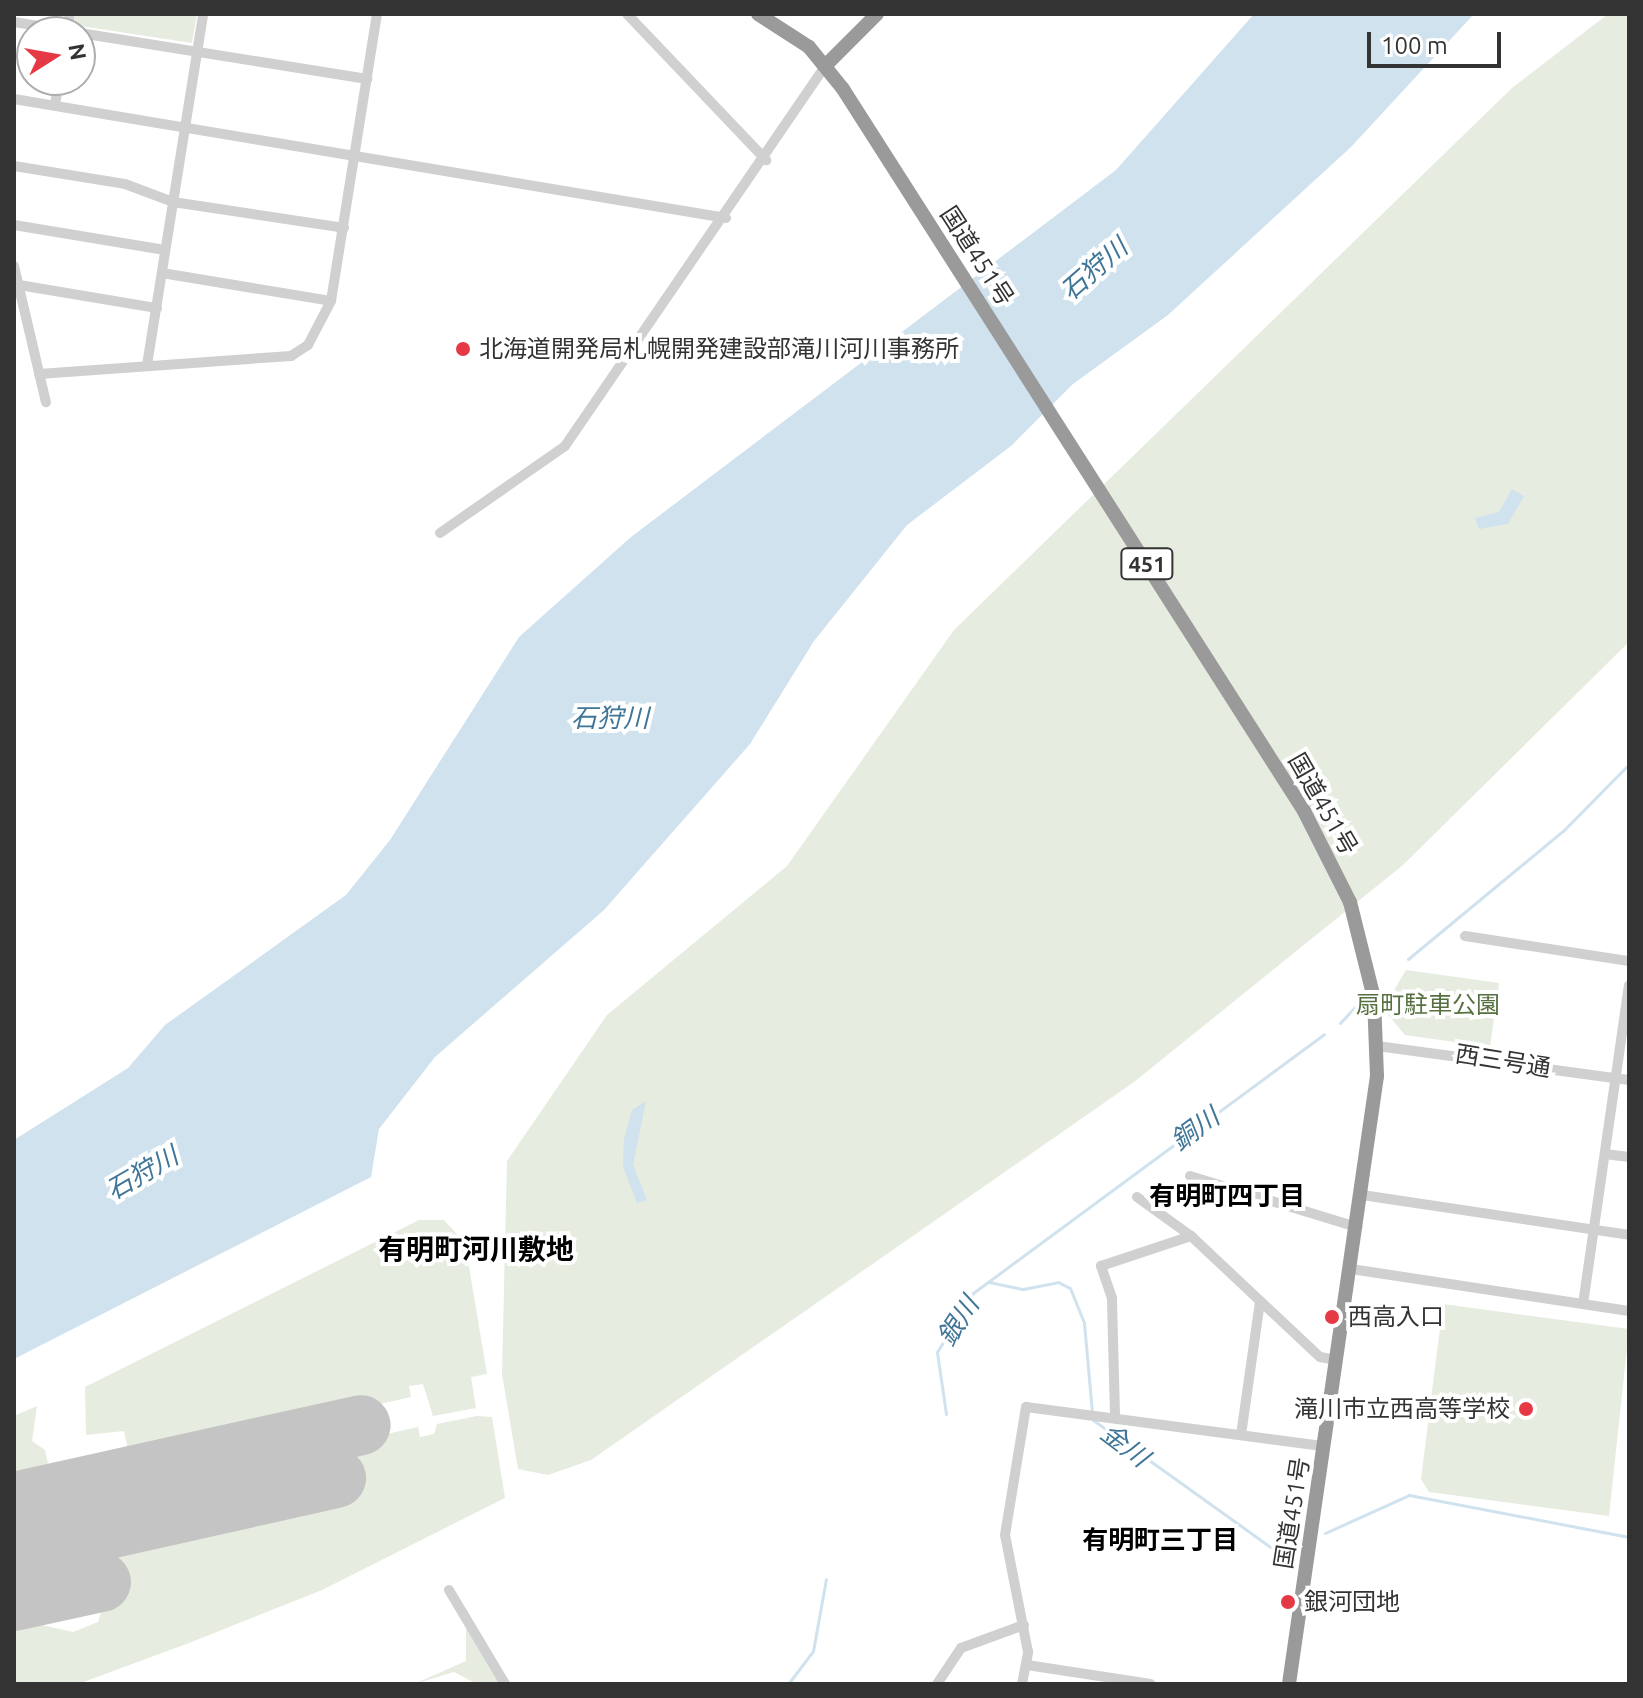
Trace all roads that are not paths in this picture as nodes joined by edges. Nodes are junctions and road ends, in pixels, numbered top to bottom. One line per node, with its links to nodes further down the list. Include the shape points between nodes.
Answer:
1 (203, 14): 7 (street)
2 (377, 14): 9 (street)
3 (627, 14): 15 (street)
4 (758, 14): 8 (highway, 国道451号)
5 (877, 14): 8 (highway)
6 (96, 36): 7 (street)
7 (197, 52): 9 (street); 13 (street)
8 (826, 65): 15 (street); 34 (highway, 国道451号 / 451, via 1304,811 1338,872 1359,935)
9 (367, 79): 14 (street)
10 (56, 96): 12 (street)
11 (14, 99): 12 (street)
12 (55, 105): 13 (street)
13 (185, 126): 14 (street); 17 (street)
14 (355, 153): 18 (street); 20 (street)
15 (766, 160): 18 (street)
16 (14, 166): 17 (street, via 125,184)
17 (173, 202): 20 (street); 21 (street)
18 (726, 218): 30 (street, via 565,446)
19 (14, 225): 21 (street)
20 (344, 228): 25 (street)
21 (165, 250): 23 (street)
22 (14, 266): 24 (street)
23 (162, 273): 25 (street); 26 (street)
24 (19, 285): 26 (street); 28 (street)
25 (331, 301): 27 (street, via 300,353)
26 (157, 308): 27 (street)
27 (147, 365): 28 (street)
28 (39, 374): 29 (street)
29 (46, 402)
30 (440, 533)
31 (1465, 936): 32 (street)
32 (1629, 961)
33 (1629, 985): 35 (street)
34 (1377, 1046): 35 (street, 西三号通); 40 (highway, 国道451号 / 451)
35 (1616, 1078): 36 (street, 西三号通); 37 (street)
36 (1629, 1080)
37 (1605, 1154): 38 (street); 43 (street)
38 (1629, 1157)
39 (1190, 1176): 42 (street)
40 (1362, 1195): 42 (highway, 国道451号 / 451); 43 (street)
41 (1137, 1197): 45 (street)
42 (1357, 1227): 46 (highway, 国道451号 / 451)
43 (1594, 1230): 44 (street); 48 (street)
44 (1629, 1235)
45 (1191, 1236): 47 (street); 51 (street, via 1101,1266 1112,1298)
46 (1351, 1269): 48 (street); 50 (highway, 国道451号 / 451)
47 (1260, 1302): 50 (street, via 1320,1357); 52 (street)
48 (1583, 1304): 49 (street)
49 (1629, 1311)
50 (1337, 1360): 53 (highway, 国道451号 / 451)
51 (1115, 1415): 52 (street); 55 (street, via 1038,1405 1024,1411 1005,1535)
52 (1241, 1435): 53 (street)
53 (1324, 1446): 61 (highway, 国道451号 / 451)
54 (449, 1590): 57 (street)
55 (1024, 1625): 56 (street); 58 (street, via 961,1648)
56 (1027, 1665): 59 (street); 60 (street)
57 (505, 1684)
58 (937, 1684)
59 (1022, 1684)
60 (1151, 1684)
61 (1289, 1684)

